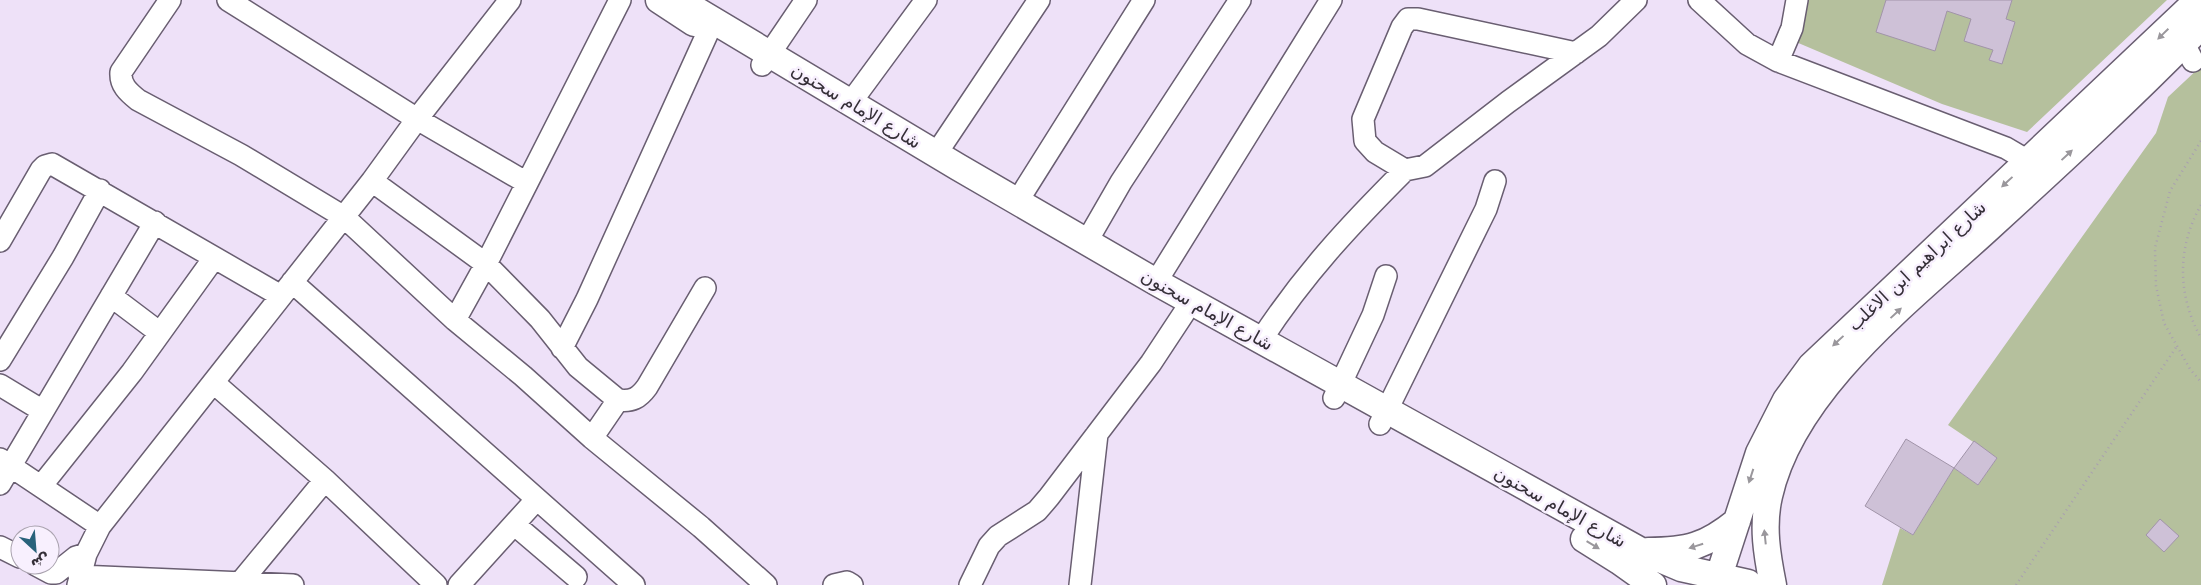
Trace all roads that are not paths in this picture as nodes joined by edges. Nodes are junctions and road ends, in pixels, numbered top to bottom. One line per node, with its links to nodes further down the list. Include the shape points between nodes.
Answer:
1 (170, 0): 32 (street, via 121,72 120,79 128,92)
2 (228, 0): 23 (street)
3 (510, 0): 23 (street)
4 (620, 0): 29 (street)
5 (659, 0): 17 (main road, شارع الإمام سحنون)
6 (682, 0): 20 (main road, شارع الإمام سحنون)
7 (806, 0): 20 (street)
8 (926, 0): 22 (street)
9 (1039, 0): 24 (street)
10 (1144, 0): 31 (street)
11 (1240, 0): 35 (street, via 1121,182)
12 (1331, 0): 39 (street)
13 (1636, 0): 19 (street)
14 (1699, 0): 21 (street, via 1746,44)
15 (1797, 0): 21 (street, via 1792,28)
16 (2198, 0): 25 (main road, شارع ابراهيم ابن الاغلب, one-way to 25)
17 (708, 32): 20 (main road, شارع الإمام سحنون); 47 (street)
18 (2193, 44): 71 (main road, شارع ابراهيم ابن الاغلب, one-way to 18, via 1764,525 1769,494 1787,448 1814,400 1840,369 1873,334)
19 (1576, 54): 26 (street, via 1425,166); 26 (street, via 1418,19 1408,20 1402,27 1365,113 1363,126 1365,141)
20 (766, 59): 22 (main road, شارع الإمام سحنون); 43 (main road, شارع الإمام سحنون, via 901,150)
21 (1778, 62): 25 (street, via 2006,148)
22 (851, 102): 24 (main road, شارع الإمام سحنون)
23 (417, 119): 27 (street); 29 (street)
24 (936, 154): 31 (main road, شارع الإمام سحنون)
25 (2028, 161): 62 (main road, شارع ابراهيم ابن الاغلب, one-way to 62, via 1811,366 1786,400 1759,453)
26 (1405, 170): 46 (street, via 1342,233 1289,296)
27 (372, 181): 32 (street); 37 (street)
28 (1495, 181): 54 (street, via 1486,210)
29 (527, 183): 37 (street)
30 (100, 190): 33 (street); 34 (street, via 49,164 41,170); 48 (street)
31 (1017, 202): 35 (main road, شارع الإمام سحنون)
32 (344, 217): 41 (street); 44 (street)
33 (154, 222): 36 (street); 42 (street)
34 (0, 241)
35 (1087, 241): 39 (main road, شارع الإمام سحنون)
36 (214, 258): 41 (street); 45 (street)
37 (486, 264): 44 (street); 47 (street, via 540,319)
38 (1386, 276): 51 (street)
39 (1156, 282): 46 (main road, شارع الإمام سحنون)
40 (705, 288): 52 (street, via 644,391 634,399)
41 (286, 289): 49 (street); 61 (street)
42 (111, 296): 45 (street); 53 (street)
43 (1184, 313): 51 (main road, شارع الإمام سحنون); 55 (street, via 1152,363)
44 (455, 320): 56 (street)
45 (160, 333): 60 (street)
46 (1261, 340): 51 (main road, شارع الإمام سحنون)
47 (562, 348): 52 (street, via 578,367)
48 (0, 360)
49 (214, 383): 58 (street); 64 (street)
50 (0, 385): 53 (street)
51 (1337, 391): 54 (main road, شارع الإمام سحنون)
52 (618, 400): 56 (street)
53 (43, 411): 57 (street)
54 (1383, 417): 65 (main road, شارع الإمام سحنون); 81 (main road, شارع الإمام سحنون, one-way to 81, via 1584,539)
55 (1097, 433): 79 (street, via 1038,511 998,536 989,546); 80 (street)
56 (592, 438): 76 (street)
57 (6, 462): 59 (street); 60 (street)
58 (325, 480): 70 (street); 73 (street)
59 (0, 484)
60 (42, 486): 64 (street)
61 (536, 500): 63 (street); 75 (street)
62 (1737, 521): 65 (main road, one-way to 65, via 1716,538 1697,547); 71 (main road, شارع ابراهيم ابن الاغلب)
63 (515, 525): 68 (street); 74 (street)
64 (100, 526): 66 (street)
65 (1640, 551): 71 (main road, شارع الإمام سحنون, via 1681,568)
66 (86, 554): 67 (street, via 76,557); 69 (street)
67 (60, 570)
68 (576, 577)
69 (79, 580): 70 (street)
70 (240, 583): 72 (street)
71 (1740, 583)
72 (293, 585)
73 (436, 585)
74 (459, 585)
75 (634, 585)
76 (766, 585)
77 (834, 585): 78 (street, via 847,582)
78 (852, 585)
79 (970, 585)
80 (1080, 585)
81 (1653, 585)

